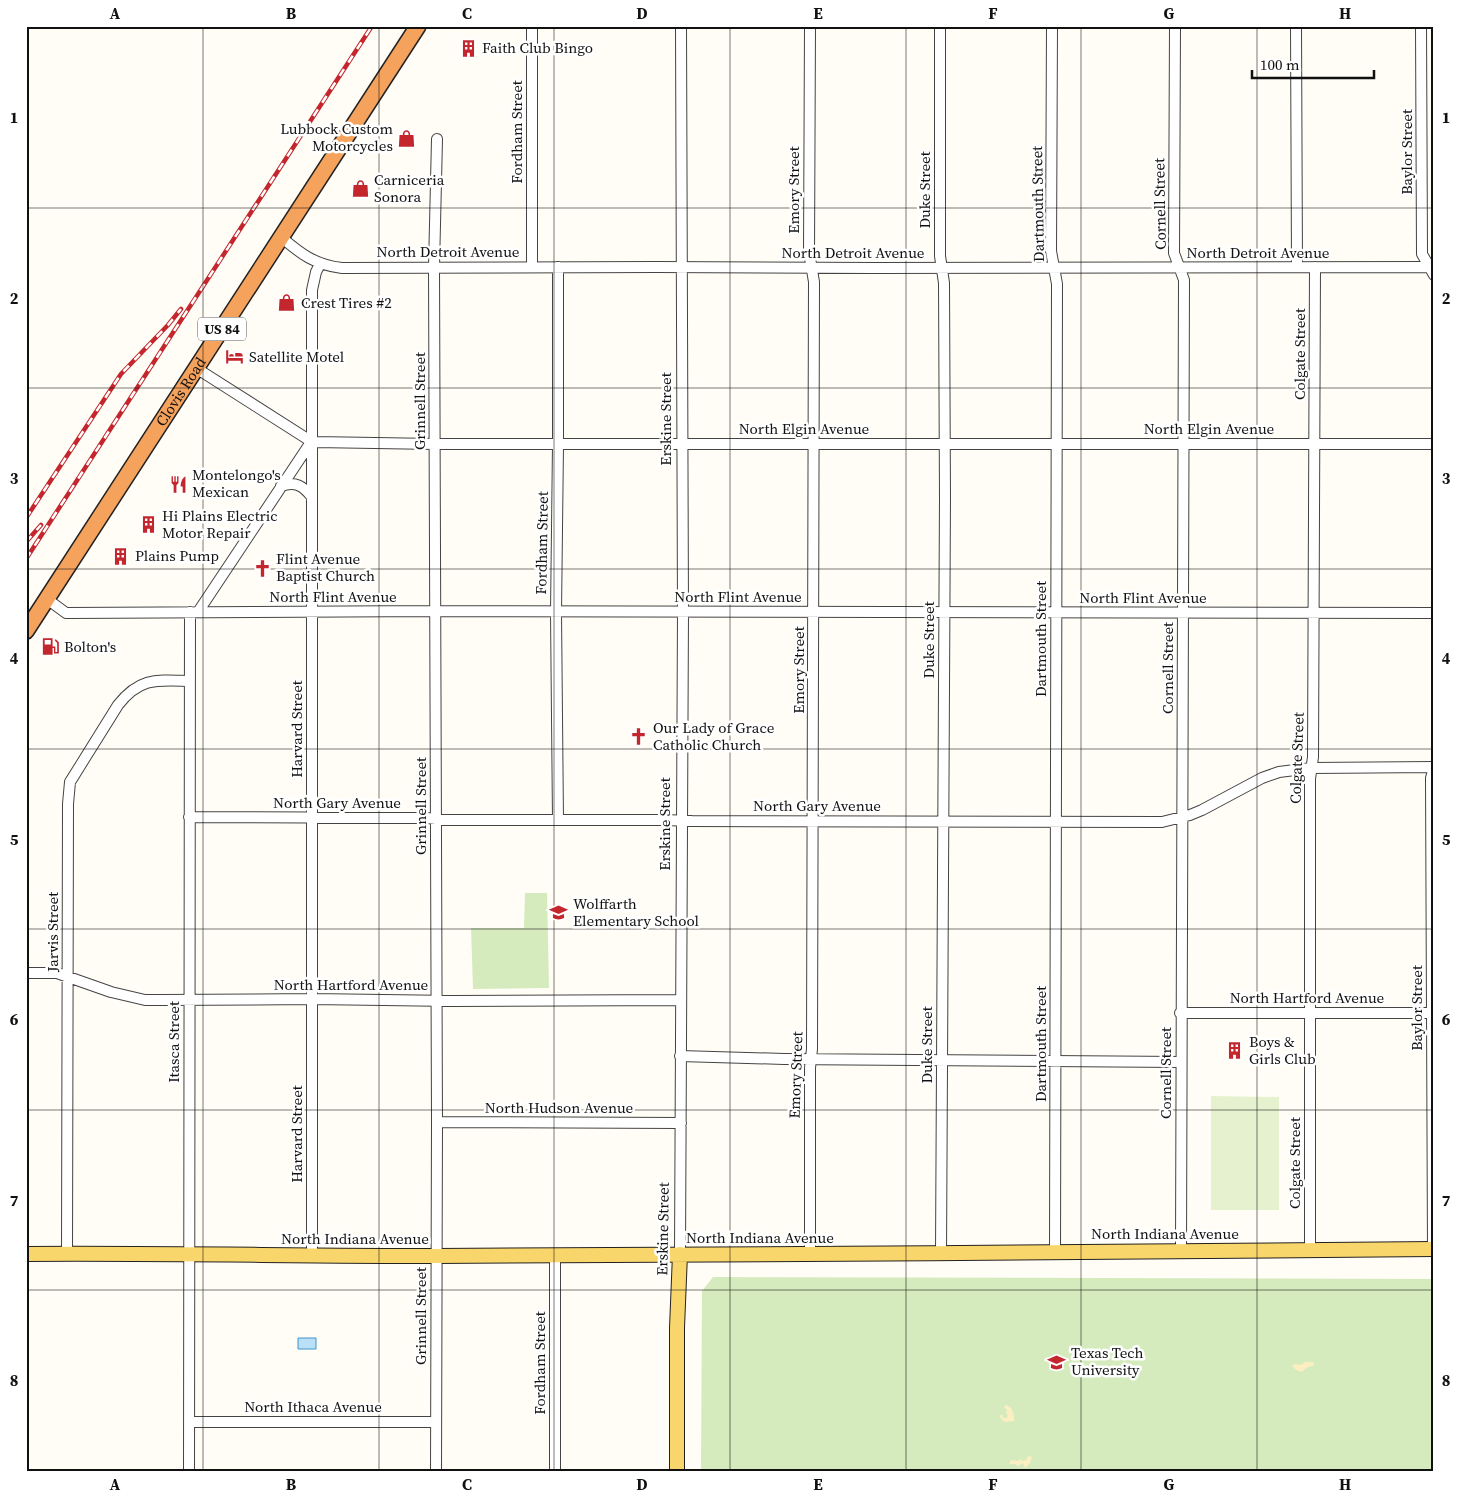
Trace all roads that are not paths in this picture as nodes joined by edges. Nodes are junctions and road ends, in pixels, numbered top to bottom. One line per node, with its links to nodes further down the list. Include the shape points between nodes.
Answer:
1 (418, 26): 11 (highway, Clovis Road / US 84)
2 (532, 26): 14 (street, Fordham Street)
3 (681, 26): 16 (street, Erskine Street)
4 (810, 26): 19 (street, Emory Street, via 809,252)
5 (940, 26): 20 (street, Duke Street)
6 (1052, 26): 21 (street, Dartmouth Street)
7 (1174, 26): 22 (street, Cornell Street, via 1174,253)
8 (1296, 26): 17 (street)
9 (1421, 26): 23 (street, Baylor Street, via 1422,254)
10 (437, 139): 13 (street, Grinnell Street)
11 (281, 237): 12 (street, North Detroit Avenue, via 308,259); 24 (highway, Clovis Road / US 84)
12 (320, 264): 13 (street, North Detroit Avenue, via 342,268); 25 (street, Harvard Street, via 312,290)
13 (434, 267): 14 (street, North Detroit Avenue); 27 (street, Grinnell Street)
14 (532, 267): 15 (street, North Detroit Avenue)
15 (558, 267): 16 (street, North Detroit Avenue); 28 (street, Fordham Street)
16 (681, 267): 19 (street, North Detroit Avenue); 29 (street, Erskine Street)
17 (1297, 267): 18 (street, North Detroit Avenue); 22 (street, North Detroit Avenue)
18 (1315, 267): 23 (street, North Detroit Avenue); 33 (street, Colgate Street)
19 (812, 268): 20 (street, North Detroit Avenue); 30 (street, Emory Street)
20 (942, 268): 21 (street, North Detroit Avenue); 31 (street, Duke Street)
21 (1054, 268): 22 (street, North Detroit Avenue); 26 (street, Dartmouth Street, via 1057,284)
22 (1180, 268): 32 (street, Cornell Street, via 1184,280)
23 (1432, 269)
24 (196, 368): 25 (street, North Elgin Avenue); 37 (highway, Clovis Road / US 84)
25 (312, 441): 27 (street, North Elgin Avenue); 35 (street); 36 (street, Harvard Street)
26 (1056, 443): 31 (street, North Elgin Avenue); 32 (street, North Elgin Avenue); 45 (street, Dartmouth Street)
27 (435, 444): 28 (street, North Elgin Avenue); 38 (street, Grinnell Street)
28 (558, 444): 29 (street, North Elgin Avenue); 41 (street, Fordham Street)
29 (683, 444): 30 (street, North Elgin Avenue); 42 (street, Erskine Street)
30 (814, 444): 31 (street, North Elgin Avenue); 43 (street, Emory Street)
31 (945, 444): 44 (street, Duke Street)
32 (1184, 444): 33 (street, North Elgin Avenue); 46 (street, Cornell Street)
33 (1314, 444): 34 (street, North Elgin Avenue); 47 (street, Colgate Street)
34 (1434, 444)
35 (282, 486): 36 (street, via 301,485); 39 (street)
36 (312, 497): 40 (street, Harvard Street)
37 (47, 600): 39 (street, North Flint Avenue, via 66,613); 49 (highway, Clovis Road / US 84)
38 (435, 611): 40 (street, North Flint Avenue); 41 (street, North Flint Avenue); 56 (street, Grinnell Street)
39 (194, 612): 40 (street, North Flint Avenue); 50 (street, Itasca Street)
40 (312, 612): 54 (street, Harvard Street)
41 (556, 612): 42 (street, North Flint Avenue); 57 (street, Fordham Street)
42 (682, 612): 43 (street, North Flint Avenue); 58 (street, Erskine Street)
43 (814, 612): 44 (street, North Flint Avenue); 59 (street, Emory Street)
44 (944, 612): 45 (street, North Flint Avenue); 60 (street, Duke Street)
45 (1056, 612): 46 (street, North Flint Avenue); 61 (street, Dartmouth Street)
46 (1183, 612): 47 (street, North Flint Avenue); 55 (street, Cornell Street)
47 (1314, 612): 48 (street, North Flint Avenue); 52 (street, Colgate Street)
48 (1434, 612)
49 (26, 631)
50 (189, 681): 53 (street, Itasca Street); 63 (street, Jarvis Street, via 148,682 127,693 70,782)
51 (1434, 767): 52 (street, North Gary Avenue); 70 (street, Baylor Street, via 1431,778)
52 (1311, 768): 55 (street, North Gary Avenue, via 1262,778); 69 (street, Colgate Street)
53 (189, 817): 54 (street, North Gary Avenue); 65 (street, Itasca Street)
54 (313, 817): 56 (street, North Gary Avenue); 64 (street, Harvard Street)
55 (1182, 817): 61 (street, North Gary Avenue, via 1162,822); 68 (street, Cornell Street)
56 (436, 819): 57 (street, North Gary Avenue); 66 (street, Grinnell Street)
57 (558, 820): 58 (street, North Gary Avenue)
58 (681, 821): 59 (street, North Gary Avenue); 67 (street, Erskine Street)
59 (814, 821): 60 (street, North Gary Avenue); 72 (street, Emory Street)
60 (943, 821): 61 (street, North Gary Avenue); 73 (street, Duke Street)
61 (1056, 821): 74 (street, Dartmouth Street)
62 (26, 973): 63 (street, North Hartford Avenue)
63 (68, 976): 65 (street, North Hartford Avenue, via 145,1000); 83 (street, Jarvis Street)
64 (313, 999): 65 (street, North Hartford Avenue); 66 (street, North Hartford Avenue); 88 (street, Harvard Street)
65 (189, 1000): 84 (street, Itasca Street)
66 (436, 1000): 67 (street, North Hartford Avenue); 76 (street, Grinnell Street)
67 (681, 1000): 71 (street, Erskine Street)
68 (1180, 1013): 69 (street, North Hartford Avenue); 75 (street, Cornell Street)
69 (1310, 1013): 70 (street, North Hartford Avenue); 79 (street, Colgate Street)
70 (1433, 1013): 78 (street, Baylor Street)
71 (680, 1056): 72 (street); 77 (street, Erskine Street)
72 (811, 1060): 73 (street); 86 (street, Emory Street)
73 (942, 1061): 74 (street); 87 (street, Duke Street)
74 (1056, 1062): 75 (street); 81 (street, Dartmouth Street)
75 (1181, 1062): 80 (street, Cornell Street)
76 (437, 1122): 77 (street, North Hudson Avenue); 90 (street, Grinnell Street)
77 (681, 1123): 85 (street, Erskine Street)
78 (1433, 1249): 79 (main road, North Indiana Avenue)
79 (1310, 1250): 80 (main road, North Indiana Avenue)
80 (1181, 1251): 81 (main road, North Indiana Avenue)
81 (1055, 1252): 87 (main road, North Indiana Avenue)
82 (26, 1254): 83 (main road, North Indiana Avenue)
83 (67, 1254): 84 (main road, North Indiana Avenue)
84 (189, 1254): 88 (main road, North Indiana Avenue); 91 (street, Itasca Street)
85 (680, 1254): 86 (main road, North Indiana Avenue); 89 (main road, North Indiana Avenue); 96 (main road, Erskine Street)
86 (810, 1254): 87 (main road, North Indiana Avenue)
87 (941, 1254)
88 (312, 1255): 90 (main road, North Indiana Avenue)
89 (555, 1255): 90 (main road, North Indiana Avenue); 95 (street, Fordham Street)
90 (436, 1256): 92 (street, Grinnell Street)
91 (189, 1422): 92 (street, North Ithaca Avenue); 93 (street, Itasca Street)
92 (436, 1422): 94 (street, Grinnell Street)
93 (189, 1472)
94 (436, 1472)
95 (555, 1472)
96 (677, 1472)

